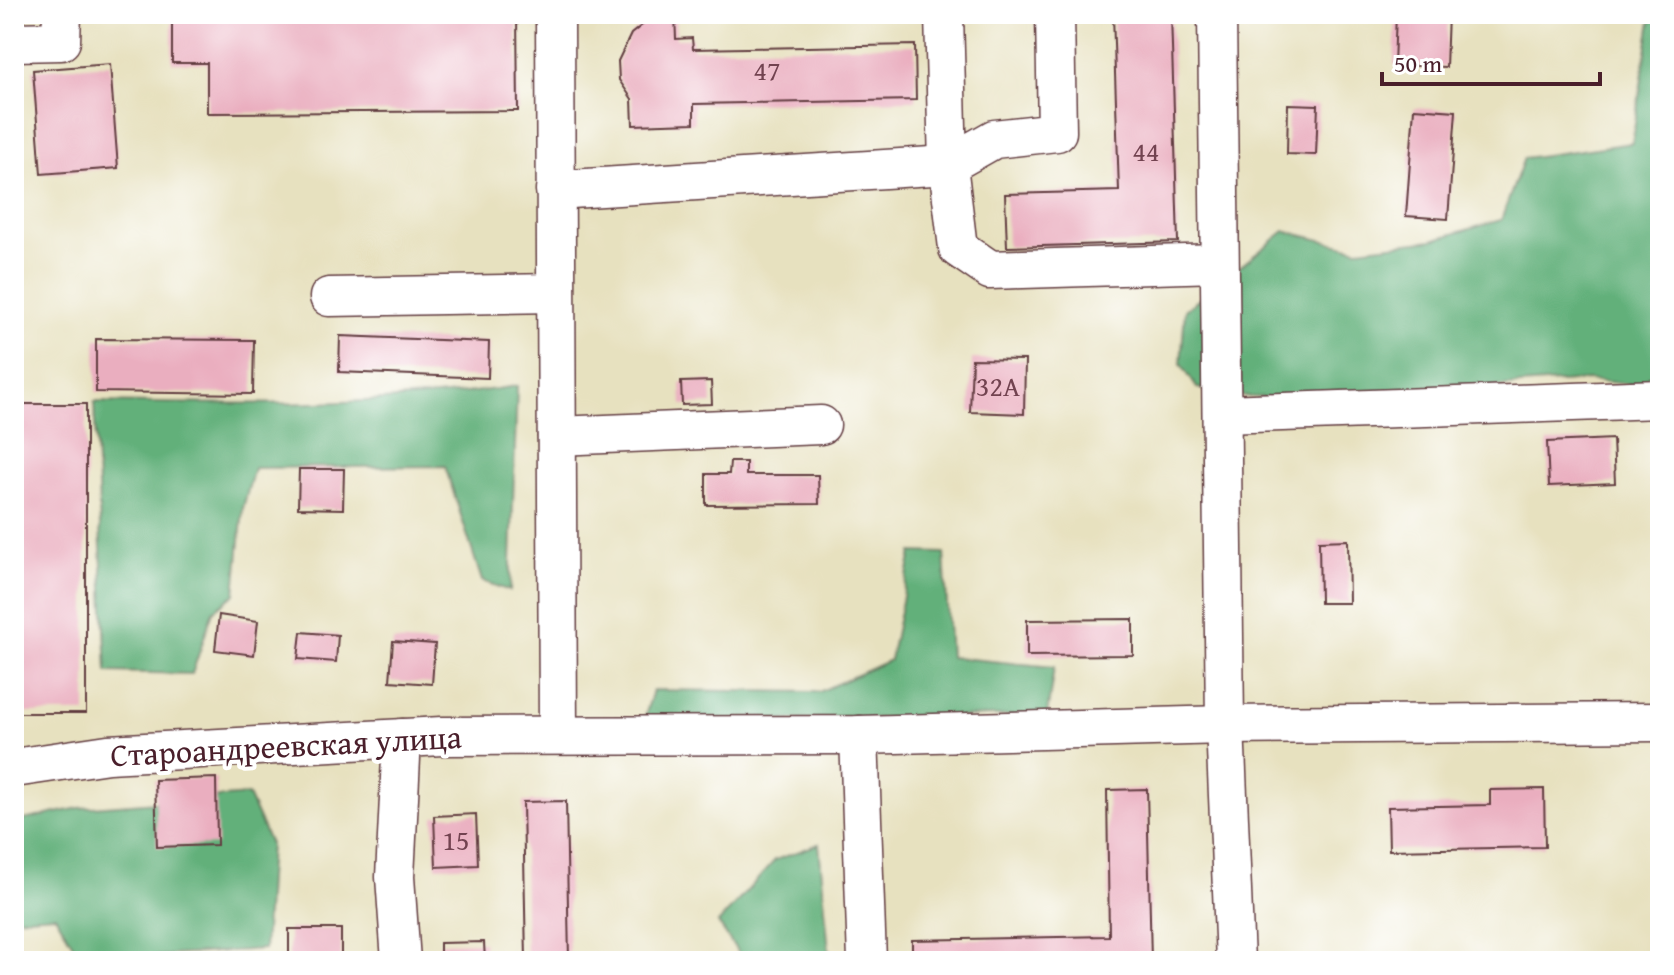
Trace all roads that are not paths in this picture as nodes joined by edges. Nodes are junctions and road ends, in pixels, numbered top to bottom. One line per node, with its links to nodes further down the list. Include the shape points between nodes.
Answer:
1 (62, 14): 6 (street, via 61,41)
2 (555, 14): 8 (street)
3 (944, 14): 7 (street)
4 (1055, 14): 7 (street, via 1057,132 994,139)
5 (1217, 14): 9 (street)
6 (14, 42)
7 (948, 165): 8 (street); 9 (street, via 958,248 990,270)
8 (555, 190): 10 (street)
9 (1218, 263): 13 (street)
10 (555, 293): 11 (street); 15 (street)
11 (329, 297)
12 (1660, 399): 13 (street)
13 (1223, 414): 17 (street)
14 (821, 425): 15 (street)
15 (557, 436): 18 (street)
16 (1660, 722): 17 (street, Староандреевская улица)
17 (1225, 725): 19 (street, Староандреевская улица); 24 (street)
18 (558, 735): 19 (street, Староандреевская улица); 20 (street, Староандреевская улица)
19 (859, 735): 23 (street)
20 (402, 738): 21 (street, Староандреевская улица, via 108,754); 22 (street, via 395,877)
21 (14, 768)
22 (401, 961)
23 (867, 961)
24 (1235, 961)

